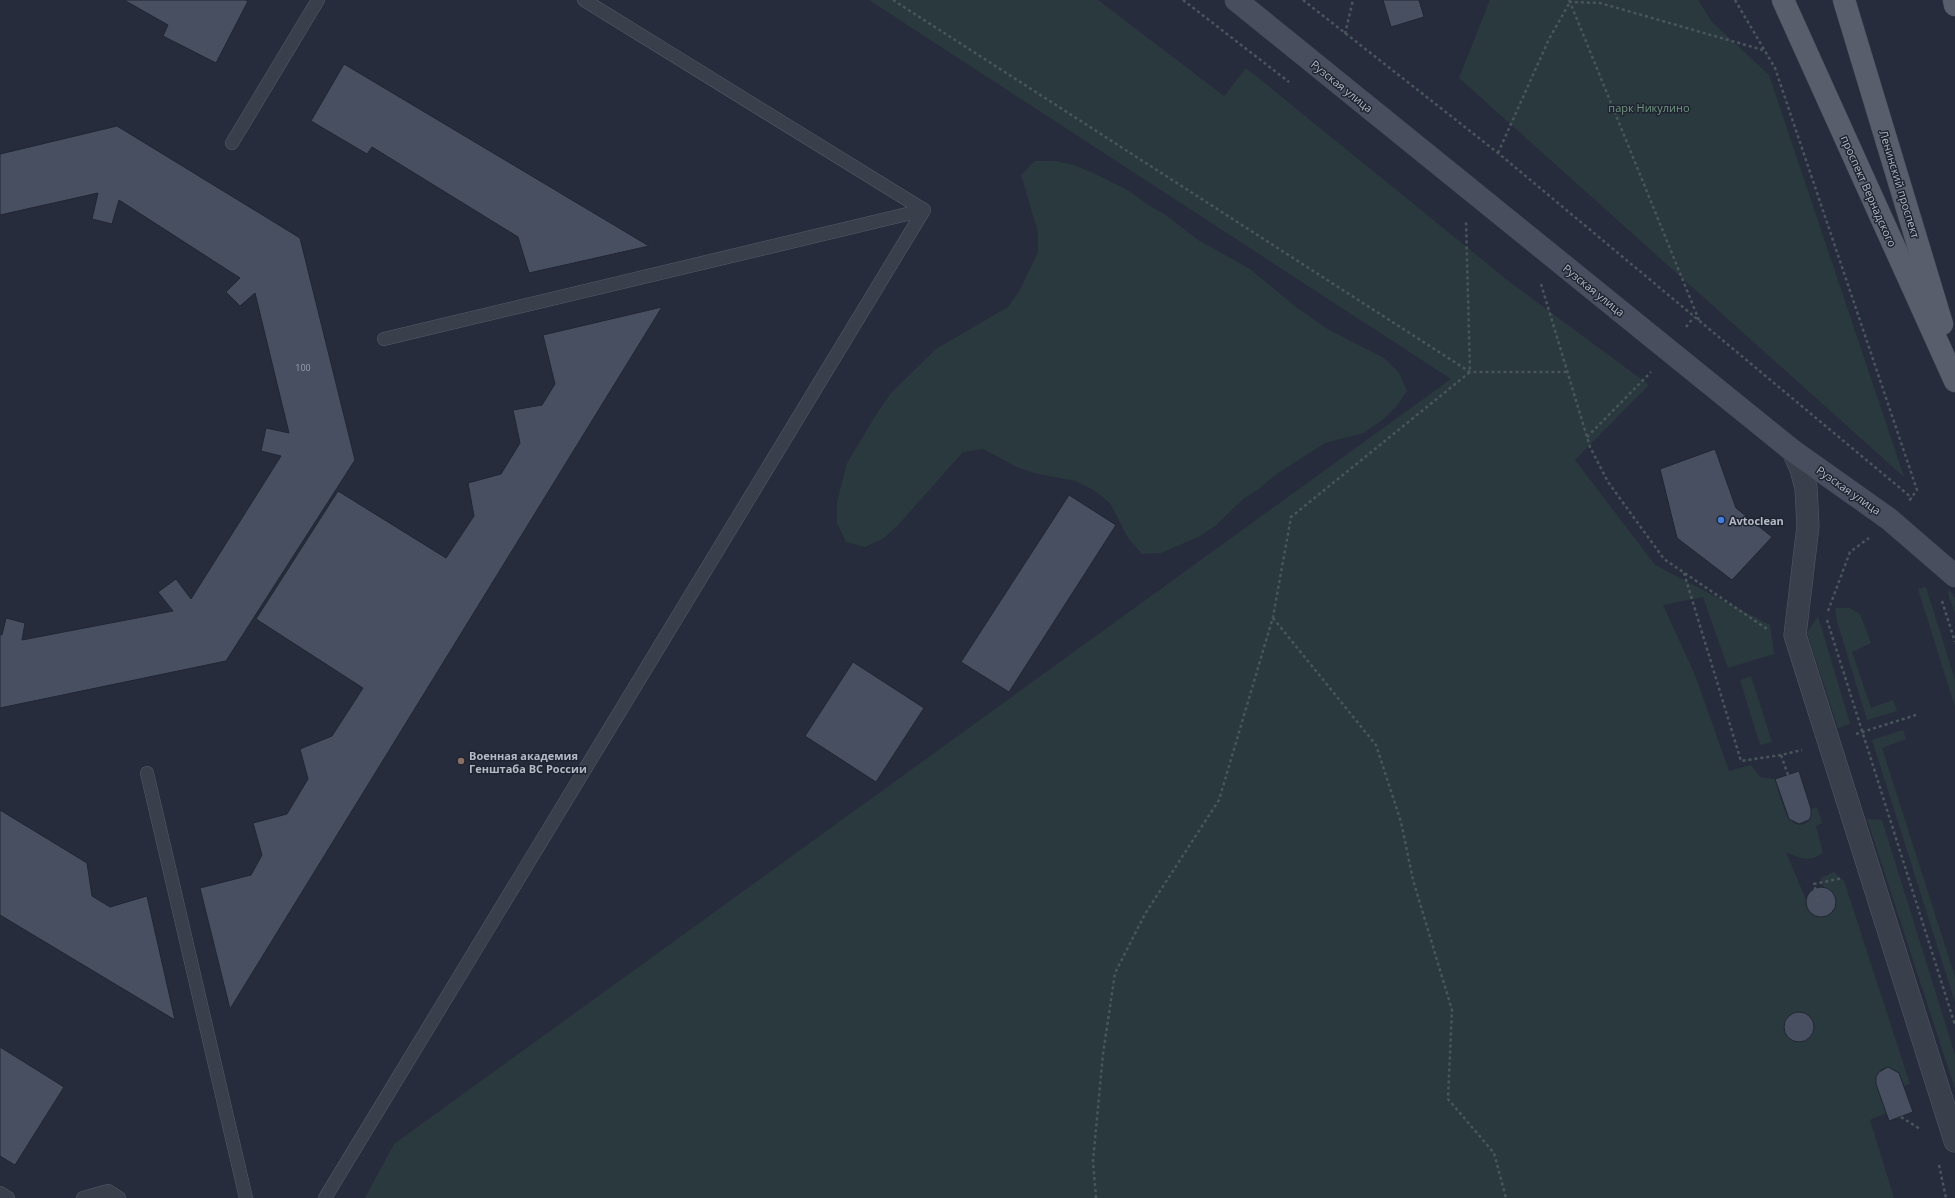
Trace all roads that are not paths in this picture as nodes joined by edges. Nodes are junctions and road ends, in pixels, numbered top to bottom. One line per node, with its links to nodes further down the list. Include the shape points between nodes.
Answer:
1 (318, 0): 8 (lane)
2 (584, 0): 9 (lane)
3 (1236, 0): 13 (street, Рузская улица)
4 (1783, 0): 12 (main road, проспект Вернадского)
5 (1844, 0): 11 (main road, Ленинский проспект)
6 (1954, 0): 7 (main road)
7 (1955, 5)
8 (232, 143)
9 (924, 210): 10 (lane); 22 (lane)
10 (384, 339)
11 (1955, 367)
12 (1955, 381)
13 (1793, 451): 14 (street, Рузская улица, via 1889,519); 16 (street, via 1806,488 1808,526 1795,634)
14 (1955, 576)
15 (147, 773): 21 (lane)
16 (1955, 1141)
17 (0, 1193): 18 (lane)
18 (8, 1198)
19 (83, 1198): 20 (lane, via 108,1191)
20 (119, 1198)
21 (246, 1198)
22 (325, 1198)

